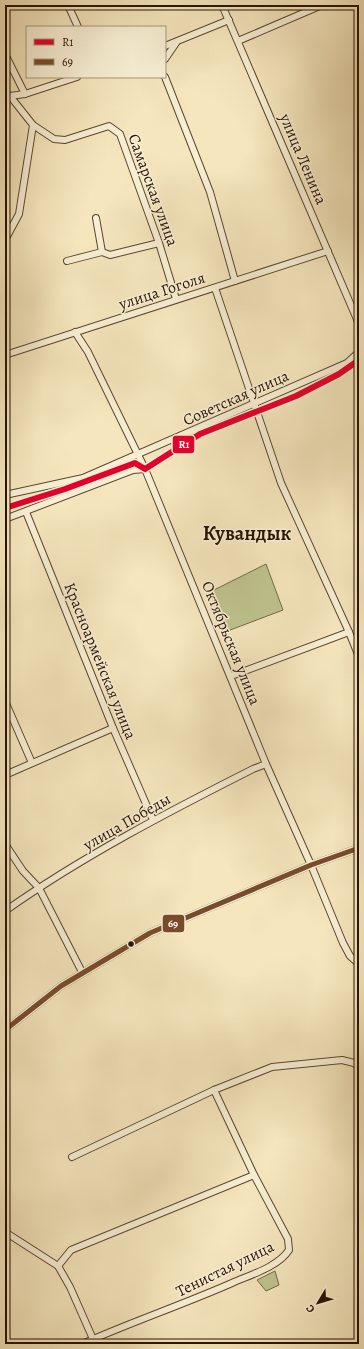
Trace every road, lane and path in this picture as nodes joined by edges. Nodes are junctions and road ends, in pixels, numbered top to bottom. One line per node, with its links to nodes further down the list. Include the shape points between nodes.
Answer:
1 (68, 5): 5 (street)
2 (222, 5): 4 (street, улица Ленина)
3 (322, 5): 6 (street)
4 (229, 20): 6 (street, улица Ленина); 7 (street)
5 (78, 26)
6 (238, 41): 19 (street, улица Ленина)
7 (176, 43): 8 (street); 10 (street)
8 (166, 46)
9 (5, 54): 14 (street)
10 (166, 58)
11 (74, 78): 14 (street)
12 (165, 78): 22 (street, via 210,192)
13 (8, 94): 14 (street); 15 (street)
14 (25, 94)
15 (33, 125): 17 (street, via 18,214); 18 (street, Самарская улица, via 54,139 64,140 109,126 120,134)
16 (96, 218): 20 (street)
17 (5, 240)
18 (159, 243): 20 (street, via 110,254); 24 (street, Самарская улица)
19 (328, 251): 22 (street, улица Гоголя); 25 (street, улица Ленина)
20 (102, 252): 21 (street)
21 (67, 261)
22 (236, 281): 23 (street, улица Гоголя)
23 (216, 288): 24 (street, улица Гоголя); 29 (street)
24 (176, 299): 26 (street, улица Гоголя)
25 (359, 324)
26 (75, 332): 28 (street, улица Гоголя); 30 (street, Октябрьская улица, via 88,352)
27 (359, 352): 29 (street, Советская улица, via 347,363)
28 (5, 355)
29 (254, 405): 30 (street, Советская улица); 35 (street, via 281,483)
30 (138, 455): 31 (street, Октябрьская улица); 32 (street, Советская улица, via 83,478)
31 (144, 469): 33 (street, via 133,470); 37 (street, Октябрьская улица)
32 (5, 495)
33 (26, 512): 34 (street); 39 (street, Красноармейская улица)
34 (5, 519)
35 (349, 632): 36 (street); 37 (street)
36 (359, 657)
37 (231, 676): 41 (street, Октябрьская улица)
38 (5, 701): 40 (street)
39 (113, 728): 40 (street); 43 (street, Красноармейская улица)
40 (32, 763): 42 (street)
41 (266, 764): 43 (street, улица Победы); 46 (street, Октябрьская улица)
42 (5, 775)
43 (153, 820): 47 (street, улица Победы)
44 (5, 844): 47 (street, via 23,871)
45 (359, 848): 46 (street)
46 (311, 865): 49 (street, Октябрьская улица, via 343,943 350,956); 50 (street, via 150,933)
47 (39, 888): 48 (street, улица Победы); 50 (street)
48 (5, 911)
49 (359, 964)
50 (82, 972): 51 (street, via 42,999)
51 (5, 1030)
52 (359, 1068): 53 (street, via 354,1063 342,1060 272,1067)
53 (214, 1090): 54 (street); 55 (street, Тенистая улица)
54 (72, 1157)
55 (254, 1175): 57 (street, via 72,1250); 58 (street, Тенистая улица, via 288,1239 289,1250 282,1258 190,1302)
56 (5, 1232): 57 (street)
57 (58, 1266): 58 (street)
58 (93, 1339): 59 (street, Тенистая улица)
59 (82, 1344)

